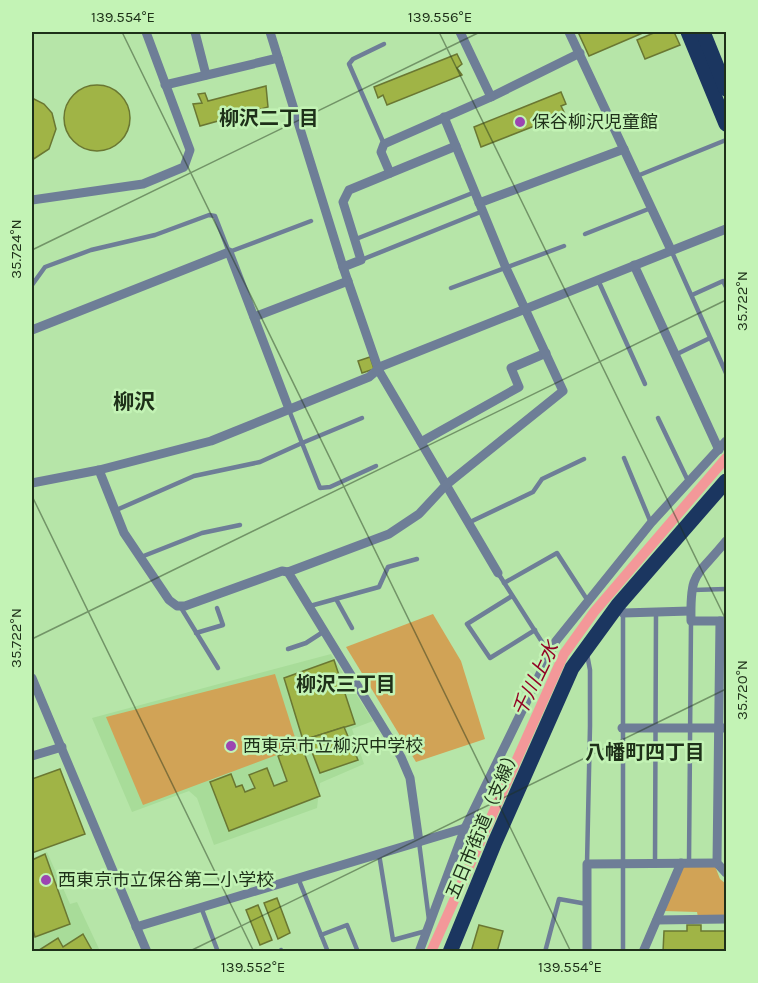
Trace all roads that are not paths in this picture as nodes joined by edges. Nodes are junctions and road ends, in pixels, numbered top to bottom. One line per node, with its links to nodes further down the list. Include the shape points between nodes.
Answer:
1 (146, 32): 13 (street)
2 (195, 32): 12 (street)
3 (270, 32): 10 (street)
4 (460, 32): 15 (street)
5 (569, 32): 9 (street)
6 (688, 32): 17 (main road)
7 (703, 32): 11 (main road)
8 (384, 44): 19 (lane, via 349,64)
9 (580, 53): 15 (street); 21 (street)
10 (278, 58): 12 (street); 37 (street)
11 (723, 72): 14 (main road)
12 (206, 75): 13 (street)
13 (165, 85): 25 (street, via 190,150 184,167 143,184)
14 (726, 89)
15 (490, 97): 16 (street)
16 (444, 117): 19 (street); 20 (street)
17 (726, 123)
18 (726, 140): 23 (lane)
19 (384, 144): 22 (street, via 381,152)
20 (456, 146): 22 (street); 24 (street)
21 (624, 149): 23 (street); 26 (street)
22 (390, 173): 31 (street, via 350,190 344,202)
23 (637, 176): 27 (street)
24 (475, 192): 26 (street); 31 (lane)
25 (32, 200)
26 (481, 207): 35 (lane); 38 (street)
27 (651, 208): 30 (lane); 33 (street)
28 (311, 220): 34 (lane)
29 (726, 229): 33 (street)
30 (585, 234)
31 (356, 239): 35 (street)
32 (564, 246): 38 (lane)
33 (671, 250): 36 (street); 44 (lane)
34 (229, 252): 41 (lane, via 215,216 209,215 155,236 91,250 45,267); 46 (street); 47 (street)
35 (362, 260): 37 (street)
36 (634, 265): 39 (street); 50 (street)
37 (343, 267): 40 (street)
38 (506, 268): 43 (lane); 45 (street)
39 (598, 279): 45 (street); 53 (lane)
40 (348, 281): 46 (street); 51 (street)
41 (32, 285)
42 (726, 287): 44 (lane, via 723,281)
43 (451, 288)
44 (692, 295): 48 (lane)
45 (525, 309): 49 (street); 51 (street, via 382,366)
46 (254, 317): 54 (street)
47 (32, 330)
48 (710, 338): 50 (lane); 52 (lane)
49 (546, 352): 58 (street, via 510,368 519,387); 68 (street, via 563,391)
50 (673, 355): 60 (street)
51 (379, 371): 54 (street); 58 (street)
52 (726, 373)
53 (645, 384)
54 (289, 409): 59 (lane); 64 (street, via 211,441)
55 (658, 417): 67 (lane)
56 (362, 418): 59 (lane)
57 (726, 441): 60 (street)
58 (421, 442): 68 (street)
59 (302, 443): 63 (lane, via 320,488); 69 (lane, via 260,462 194,476)
60 (719, 450): 67 (street)
61 (624, 458): 71 (lane)
62 (584, 459): 70 (lane, via 542,479 533,492)
63 (376, 466)
64 (99, 470): 66 (street); 69 (street)
65 (726, 481): 88 (main road, 五日市街道（支線）)
66 (32, 483)
67 (689, 483): 71 (street)
68 (446, 484): 70 (street); 77 (street, via 419,514 389,534)
69 (114, 511): 75 (street)
70 (468, 523): 78 (street)
71 (651, 523): 84 (street)
72 (240, 525): 75 (lane, via 202,533)
73 (726, 541): 74 (street)
74 (723, 550): 81 (street, via 692,580)
75 (141, 557): 85 (street, via 169,600)
76 (417, 559): 83 (lane, via 388,567 379,587)
77 (288, 572): 85 (street); 86 (street)
78 (498, 573): 79 (lane)
79 (504, 583): 82 (lane); 84 (lane, via 557,553)
80 (726, 589): 81 (lane)
81 (690, 590): 89 (street)
82 (512, 596): 94 (lane); 94 (lane, via 467,624 490,658)
83 (336, 599): 86 (lane); 93 (lane)
84 (588, 601): 100 (street)
85 (180, 606): 96 (lane)
86 (310, 607): 95 (street)
87 (217, 608): 96 (lane, via 223,625)
88 (621, 609): 90 (street); 99 (main road, 五日市街道（支線）); 106 (lane)
89 (690, 611): 90 (street); 91 (street)
90 (656, 612): 107 (lane)
91 (690, 621): 92 (street); 108 (lane)
92 (723, 621): 97 (street)
93 (352, 628)
94 (535, 630): 100 (lane)
95 (325, 631): 98 (lane, via 306,644); 116 (street, via 401,757 410,778)
96 (196, 633): 102 (lane)
97 (723, 645): 101 (street)
98 (288, 649)
99 (585, 649): 123 (lane, via 590,681); 138 (main road, 五日市街道（支線）, via 550,715)
100 (549, 653): 115 (street)
101 (723, 666): 104 (street)
102 (218, 668)
103 (32, 678): 110 (street)
104 (723, 687): 105 (street)
105 (723, 709): 109 (street)
106 (622, 728): 107 (street); 119 (lane)
107 (656, 728): 108 (street); 120 (lane)
108 (690, 728): 109 (street); 121 (lane)
109 (723, 728): 111 (street)
110 (62, 747): 112 (street); 130 (street)
111 (722, 750): 113 (street)
112 (32, 756)
113 (722, 775): 114 (street)
114 (722, 810): 117 (street)
115 (465, 828): 116 (street); 131 (street)
116 (419, 842): 118 (street); 131 (lane)
117 (722, 848): 122 (street)
118 (379, 854): 125 (street); 131 (lane, via 393,940)
119 (622, 863): 120 (street); 123 (street); 141 (lane)
120 (655, 863): 121 (street)
121 (685, 863): 122 (street); 128 (street)
122 (717, 863): 124 (street)
123 (587, 864): 126 (street)
124 (726, 873)
125 (298, 878): 127 (street); 132 (lane)
126 (587, 904): 139 (lane, via 558,899); 140 (street)
127 (201, 908): 130 (street); 134 (lane)
128 (657, 920): 129 (street); 142 (street)
129 (726, 920)
130 (136, 927): 133 (street)
131 (428, 928): 137 (street)
132 (321, 935): 135 (lane); 136 (lane, via 347,925)
133 (147, 951)
134 (218, 951)
135 (327, 951)
136 (358, 951)
137 (418, 951)
138 (450, 951)
139 (545, 951)
140 (587, 951)
141 (623, 951)
142 (643, 951)

